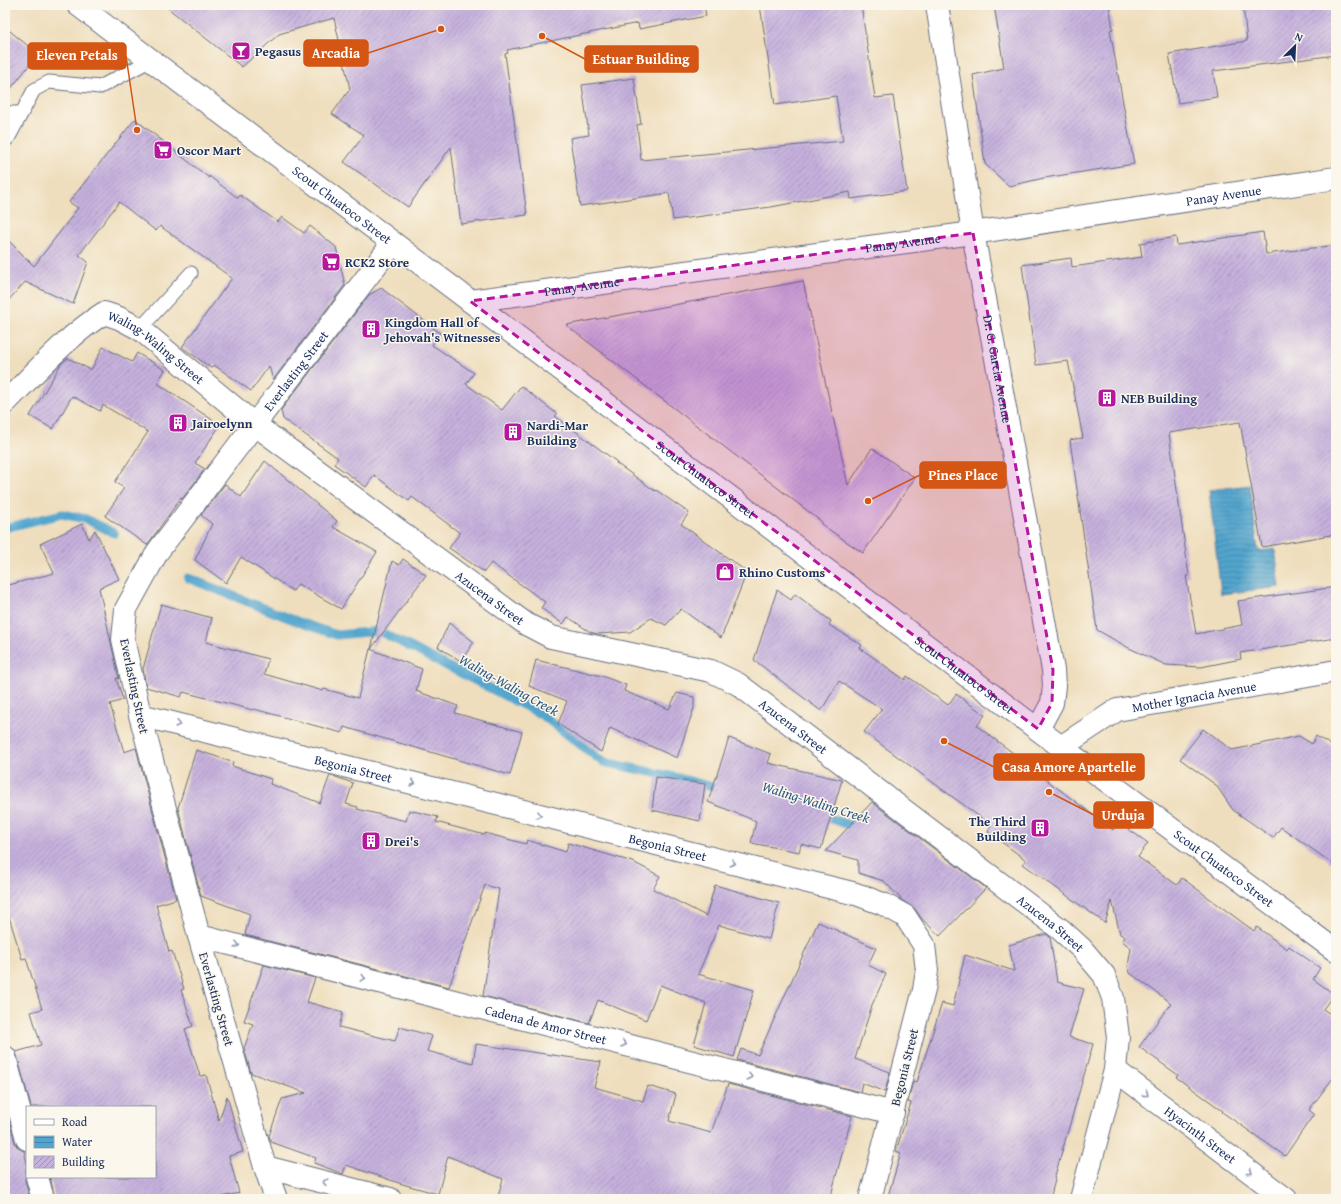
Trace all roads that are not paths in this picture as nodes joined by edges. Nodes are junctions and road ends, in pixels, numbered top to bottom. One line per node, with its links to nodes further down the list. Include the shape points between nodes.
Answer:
1 (78, 5): 3 (street, Scout Chuatoco Street)
2 (937, 5): 8 (street, Dr. G. Garcia Avenue)
3 (151, 60): 5 (lane, via 100,87 50,82 34,90); 9 (street, Scout Chuatoco Street)
4 (5, 112): 5 (lane)
5 (21, 113): 6 (lane)
6 (5, 141)
7 (1336, 178): 8 (street, Panay Avenue)
8 (973, 233): 11 (street, Panay Avenue); 17 (street, Dr. G. Garcia Avenue, via 1053,670 1052,703)
9 (393, 243): 11 (street, Scout Chuatoco Street); 14 (street, Everlasting Street)
10 (191, 273): 12 (lane)
11 (470, 301): 17 (street, Scout Chuatoco Street)
12 (140, 329): 13 (street, Waling-Waling Street, via 104,313 59,349); 14 (street, Waling-Waling Street)
13 (5, 404)
14 (254, 424): 16 (street, Everlasting Street, via 158,551 126,609 123,639); 22 (street, Azucena Street, via 526,624 551,637 711,671 738,684 1060,929 1082,949 1104,975 1113,998 1118,1037)
15 (1336, 671): 18 (street, Mother Ignacia Avenue, via 1117,710)
16 (140, 715): 19 (street, Everlasting Street); 23 (street, Begonia Street, one-way to 23, via 849,892 883,904 906,916 924,944 927,972)
17 (1038, 729): 18 (street, Scout Chuatoco Street)
18 (1061, 747): 20 (street, Scout Chuatoco Street)
19 (199, 936): 23 (street, Cadena de Amor Street, one-way to 23); 25 (street, Everlasting Street)
20 (1336, 951)
21 (5, 1057): 24 (street)
22 (1114, 1070): 31 (street, Azucena Street); 32 (street, Hyacinth Street, one-way to 32)
23 (893, 1113): 30 (street, Begonia Street)
24 (26, 1135)
25 (265, 1167): 28 (street, Everlasting Street); 29 (street, one-way to 25)
26 (37, 1178): 27 (street)
27 (43, 1199)
28 (276, 1199)
29 (390, 1199)
30 (870, 1199)
31 (1081, 1199)
32 (1286, 1199)

